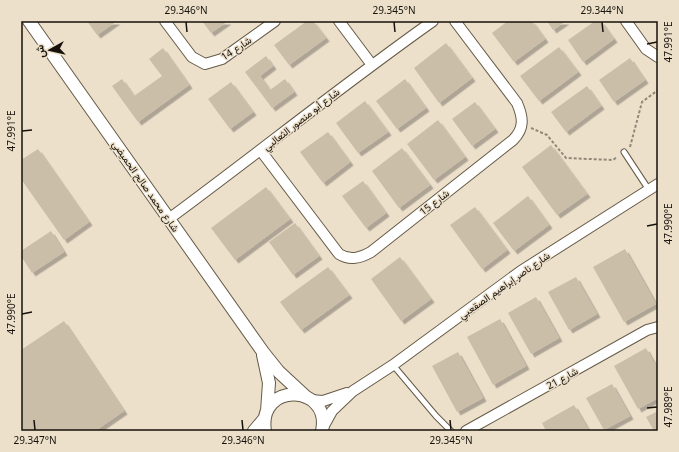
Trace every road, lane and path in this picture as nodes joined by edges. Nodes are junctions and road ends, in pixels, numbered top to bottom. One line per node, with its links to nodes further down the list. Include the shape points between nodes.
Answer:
1 (29, 21): 15 (street, شارع محمد صالح الحميضي)
2 (165, 21): 3 (street, شارع 14, via 192,57 205,64 222,59)
3 (275, 21)
4 (339, 21): 9 (street)
5 (433, 21): 9 (street, شارع أبو منصور الثعالبي)
6 (456, 21): 11 (street, via 517,103)
7 (626, 21): 8 (street, via 646,49)
8 (658, 57)
9 (372, 65): 12 (street, شارع أبو منصور الثعالبي)
10 (658, 90): 13 (path, via 642,102 632,145)
11 (522, 124): 12 (street, شارع 15, via 521,130 513,140 371,252 351,259 333,247); 13 (path, via 547,135 566,158 613,160)
12 (261, 151): 15 (street, شارع أبو منصور الثعالبي)
13 (624, 152): 14 (lane)
14 (654, 187): 18 (street, شارع ناصر إبراهيم الصقعبي, via 521,272)
15 (170, 218): 17 (street, شارع محمد صالح الحميضي)
16 (658, 327): 26 (street, شارع 21, via 647,330)
17 (262, 352): 20 (street, شارع محمد صالح الحميضي, via 279,372); 21 (street, شارع محمد صالح الحميضي, via 269,383)
18 (393, 365): 19 (street, شارع ناصر إبراهيم الصقعبي); 25 (lane)
19 (353, 391): 20 (street, شارع ناصر إبراهيم الصقعبي, via 329,400); 22 (street, شارع ناصر إبراهيم الصقعبي, via 332,411)
20 (308, 398): 21 (street, via 293,394 280,397); 22 (street, شارع محمد صالح الحميضي, via 320,410)
21 (266, 414): 23 (street); 24 (street, شارع محمد صالح الحميضي)
22 (322, 430)
23 (254, 431)
24 (266, 431)
25 (451, 431)
26 (466, 431)

